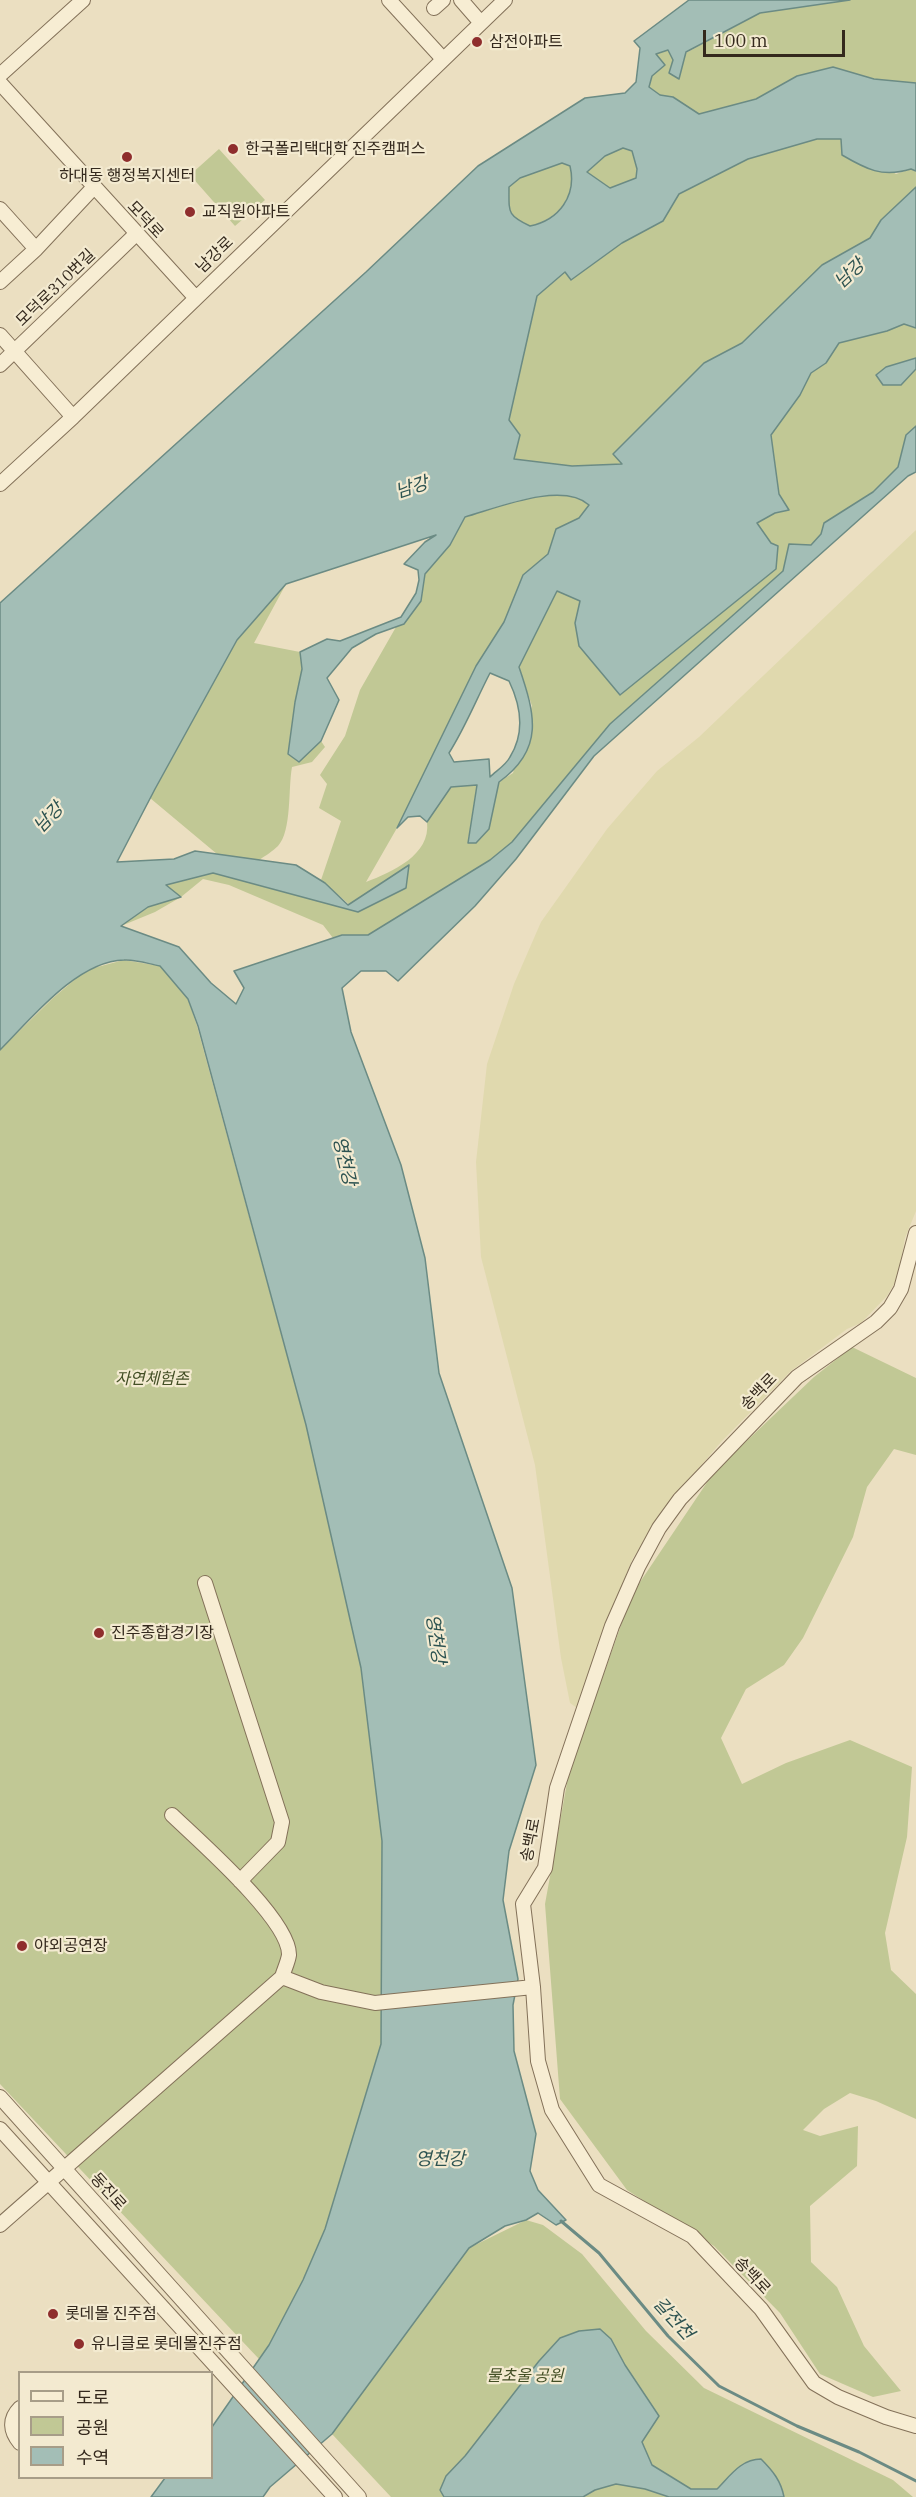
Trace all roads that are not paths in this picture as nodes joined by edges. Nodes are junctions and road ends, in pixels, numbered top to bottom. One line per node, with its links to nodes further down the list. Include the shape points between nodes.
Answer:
1 (83, 0): 7 (street)
2 (389, 0): 6 (street)
3 (461, 0): 5 (street)
4 (505, 0): 5 (street, 남강로)
5 (481, 23): 6 (street, 남강로)
6 (443, 59): 14 (street, 남강로)
7 (0, 75)
8 (0, 83): 9 (street, 모덕로)
9 (93, 188): 11 (street, 모덕로); 12 (street)
10 (0, 209): 12 (street)
11 (136, 234): 14 (street, 모덕로); 16 (street, 모덕로310번길)
12 (36, 249): 13 (street)
13 (0, 282)
14 (195, 297): 18 (street, 남강로)
15 (0, 335): 16 (street)
16 (15, 351): 17 (street, 모덕로310번길); 18 (street)
17 (0, 365)
18 (73, 417): 19 (street, 남강로)
19 (0, 484)
20 (916, 1233): 25 (street, 송백로, via 901,1288 890,1308 797,1377 731,1444 680,1499 638,1567 612,1626 557,1788 545,1868 523,1904)
21 (205, 1583): 23 (street, via 282,1822 278,1842)
22 (172, 1815): 23 (street)
23 (240, 1881): 24 (street, via 279,1926 289,1954)
24 (282, 1977): 25 (street, via 321,1992 375,2003); 28 (street)
25 (533, 1987): 32 (street, 송백로, via 538,2061 552,2110 599,2184 692,2236 761,2309 814,2383 838,2397)
26 (0, 2097): 28 (street, 동진로)
27 (0, 2129): 29 (street)
28 (64, 2167): 29 (street); 36 (street, 동진로)
29 (48, 2182): 30 (street); 35 (street)
30 (0, 2224)
31 (18, 2410): 33 (street)
32 (916, 2426)
33 (6, 2428): 34 (street)
34 (18, 2441)
35 (335, 2497)
36 (359, 2497)

